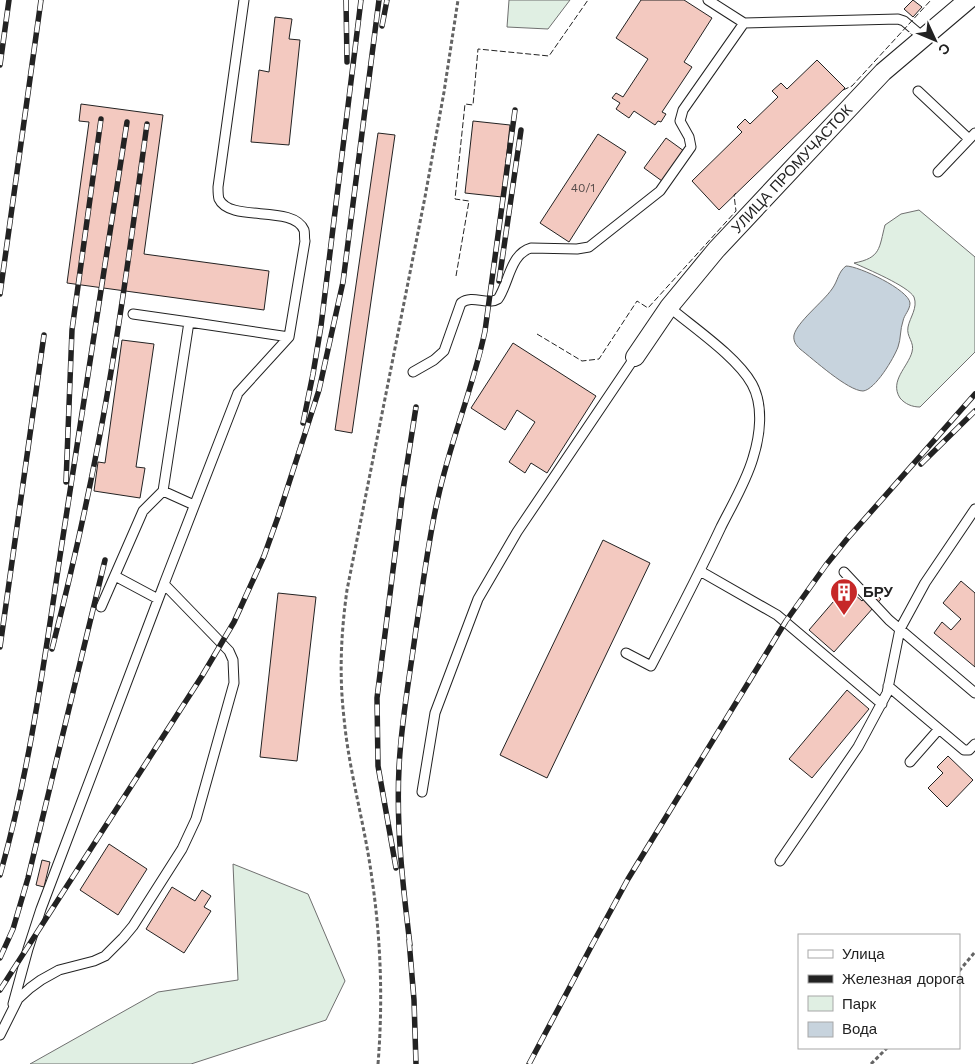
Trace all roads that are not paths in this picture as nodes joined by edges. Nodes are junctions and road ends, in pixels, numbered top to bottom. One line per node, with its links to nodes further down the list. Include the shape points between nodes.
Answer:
1 (244, 0): 12 (lane, via 219,198 225,206 235,210 286,218 297,222 304,230 305,242)
2 (708, 0): 4 (lane)
3 (968, 0): 5 (street, УЛИЦА ПРОМУЧАСТОК)
4 (744, 23): 5 (lane, via 898,19); 14 (lane, via 683,110 680,121 691,147 660,191 589,247 525,250 515,261 498,299 471,298 461,303 444,350)
5 (924, 38): 9 (street, УЛИЦА ПРОМУЧАСТОК, via 883,72 716,250)
6 (918, 91): 7 (lane)
7 (972, 136): 8 (lane)
8 (938, 172)
9 (669, 307): 13 (street, УЛИЦА ПРОМУЧАСТОК); 18 (lane, via 740,369 752,384 758,399 758,438 753,459)
10 (133, 314): 11 (lane)
11 (189, 322): 12 (lane); 15 (lane)
12 (289, 337): 16 (lane, via 238,393)
13 (635, 356): 32 (lane, via 517,532 478,599 436,713)
14 (413, 372)
15 (163, 491): 16 (lane); 20 (lane, via 143,511)
16 (194, 505): 21 (lane)
17 (975, 508): 24 (lane, via 925,583)
18 (700, 571): 25 (lane, via 651,666); 28 (lane, via 777,615)
19 (844, 572): 24 (lane)
20 (115, 576): 22 (lane); 23 (lane)
21 (164, 584): 22 (lane); 34 (lane, via 229,651 235,670 196,819 182,849 124,938 105,956 59,970 41,980 18,999)
22 (158, 599): 34 (lane, via 41,909)
23 (101, 607)
24 (900, 629): 26 (lane); 27 (lane)
25 (626, 653)
26 (888, 686): 28 (lane); 29 (lane)
27 (975, 693)
28 (882, 704): 33 (lane, via 858,747)
29 (939, 729): 30 (lane, via 964,750); 31 (lane)
30 (975, 744)
31 (910, 762)
32 (422, 792)
33 (780, 861)
34 (11, 1011): 35 (lane)
35 (0, 1034)

